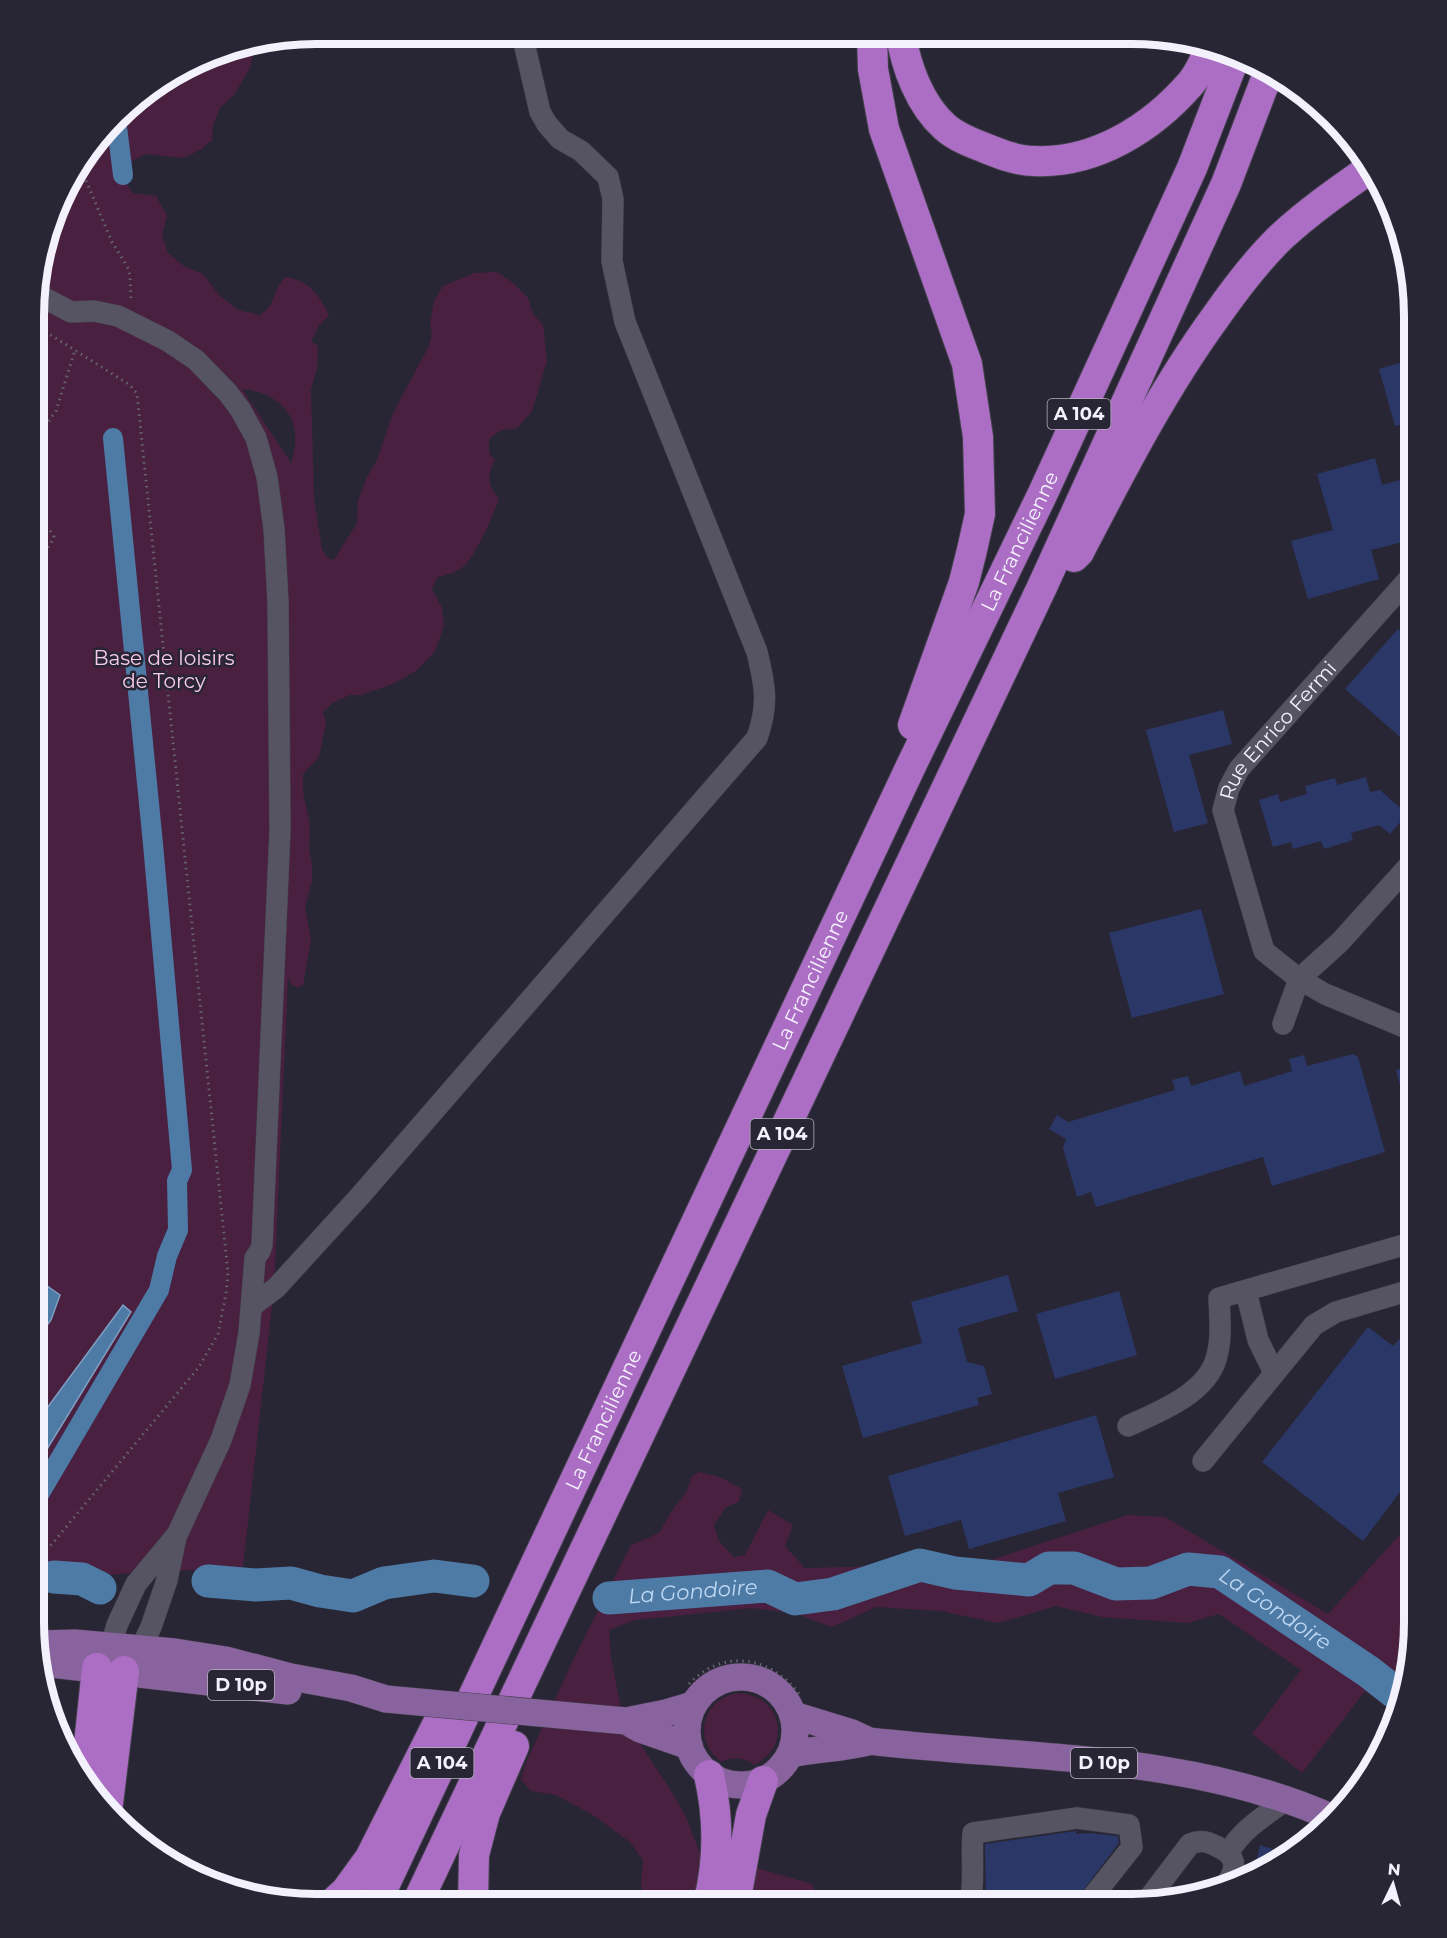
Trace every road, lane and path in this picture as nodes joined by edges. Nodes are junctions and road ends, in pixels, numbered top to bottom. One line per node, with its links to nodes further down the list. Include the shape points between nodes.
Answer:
1 (524, 44): 28 (street, via 540,112 547,124 608,177 613,199 612,261 625,322 757,652 765,685 765,717 757,738 360,1196 276,1288)
2 (872, 44): 19 (highway, via 884,129 967,364 980,460 980,514 972,550 910,733)
3 (902, 44): 4 (highway, via 916,87 945,128 982,147 1032,161 1083,156 1139,129 1193,81)
4 (1206, 54)
5 (1233, 63): 19 (highway, La Francilienne / A 104, via 1187,179 1043,493)
6 (1266, 79): 18 (highway, La Francilienne / A 104, via 1226,184)
7 (1363, 173): 18 (highway, via 1280,238 1235,289 1176,374 1079,552)
8 (83, 174): 11 (path, via 112,242 127,266)
9 (44, 298): 10 (street)
10 (71, 312): 11 (street, via 107,313); 25 (street, via 80,324 106,325 143,339 198,377 241,431 257,480 265,530 268,604 270,830 251,1244)
11 (132, 323): 25 (street, via 183,350 228,393 256,438 271,501 278,601 280,830 262,1245)
12 (44, 331): 13 (path)
13 (75, 350): 14 (path, via 56,411); 33 (path, via 130,384 137,394 228,1274 218,1334 199,1367)
14 (44, 428)
15 (44, 524): 16 (path, via 54,537)
16 (44, 551)
17 (1404, 584): 21 (street, Rue Enrico Fermi, via 1239,769 1223,810 1264,951)
18 (1042, 587): 38 (highway, La Francilienne / A 104)
19 (910, 768): 34 (highway, La Francilienne / A 104)
20 (1404, 871): 21 (street, via 1340,942)
21 (1299, 979): 22 (street); 23 (street)
22 (1283, 1024)
23 (1404, 1027)
24 (1404, 1245): 26 (street)
25 (255, 1258): 28 (street)
26 (1246, 1291): 29 (street, via 1258,1340); 30 (street, via 1219,1298 1220,1337 1208,1378 1177,1402)
27 (1404, 1292): 29 (street, via 1336,1312 1314,1324)
28 (252, 1306): 32 (street, via 240,1385 221,1440)
29 (1274, 1372): 31 (street)
30 (1128, 1426)
31 (1203, 1461)
32 (176, 1537): 36 (street, via 168,1580 151,1627); 36 (street, via 136,1584 117,1625)
33 (44, 1552)
34 (509, 1622): 53 (highway, via 475,1647 370,1858); 54 (highway, La Francilienne / A 104)
35 (45, 1645): 36 (main road, D 10p)
36 (118, 1658): 37 (main road, D 10p); 41 (main road, D 10p, bridge, via 226,1660 386,1699); 45 (highway); 48 (highway)
37 (47, 1663)
38 (522, 1682): 55 (highway, La Francilienne / A 104); 56 (highway, via 522,1728 485,1813 474,1855)
39 (693, 1705): 40 (main road, via 721,1680 743,1677 774,1688 789,1704); 41 (main road, D 10p); 43 (main road, via 687,1723)
40 (793, 1715): 42 (main road, D 10p); 44 (main road, via 796,1735)
41 (626, 1721): 43 (main road, D 10p)
42 (869, 1741): 44 (main road, D 10p); 49 (main road, D 10p, via 1139,1766 1204,1777)
43 (689, 1746): 46 (main road, via 695,1761)
44 (791, 1754): 47 (main road, via 780,1770)
45 (88, 1772)
46 (709, 1775): 47 (main road, via 735,1785); 57 (highway, via 717,1828)
47 (763, 1781): 58 (highway, via 751,1815)
48 (108, 1798)
49 (1286, 1800): 50 (main road, D 10p); 51 (street, via 1245,1831)
50 (1324, 1815)
51 (1229, 1852): 52 (street, via 1233,1860); 61 (street, via 1207,1842 1190,1844)
52 (1230, 1876)
53 (343, 1894)
54 (380, 1894)
55 (421, 1894)
56 (473, 1894)
57 (710, 1894)
58 (737, 1894)
59 (973, 1894): 60 (street, via 974,1833 1077,1818 1129,1825 1132,1847)
60 (1095, 1894)
61 (1152, 1894)

